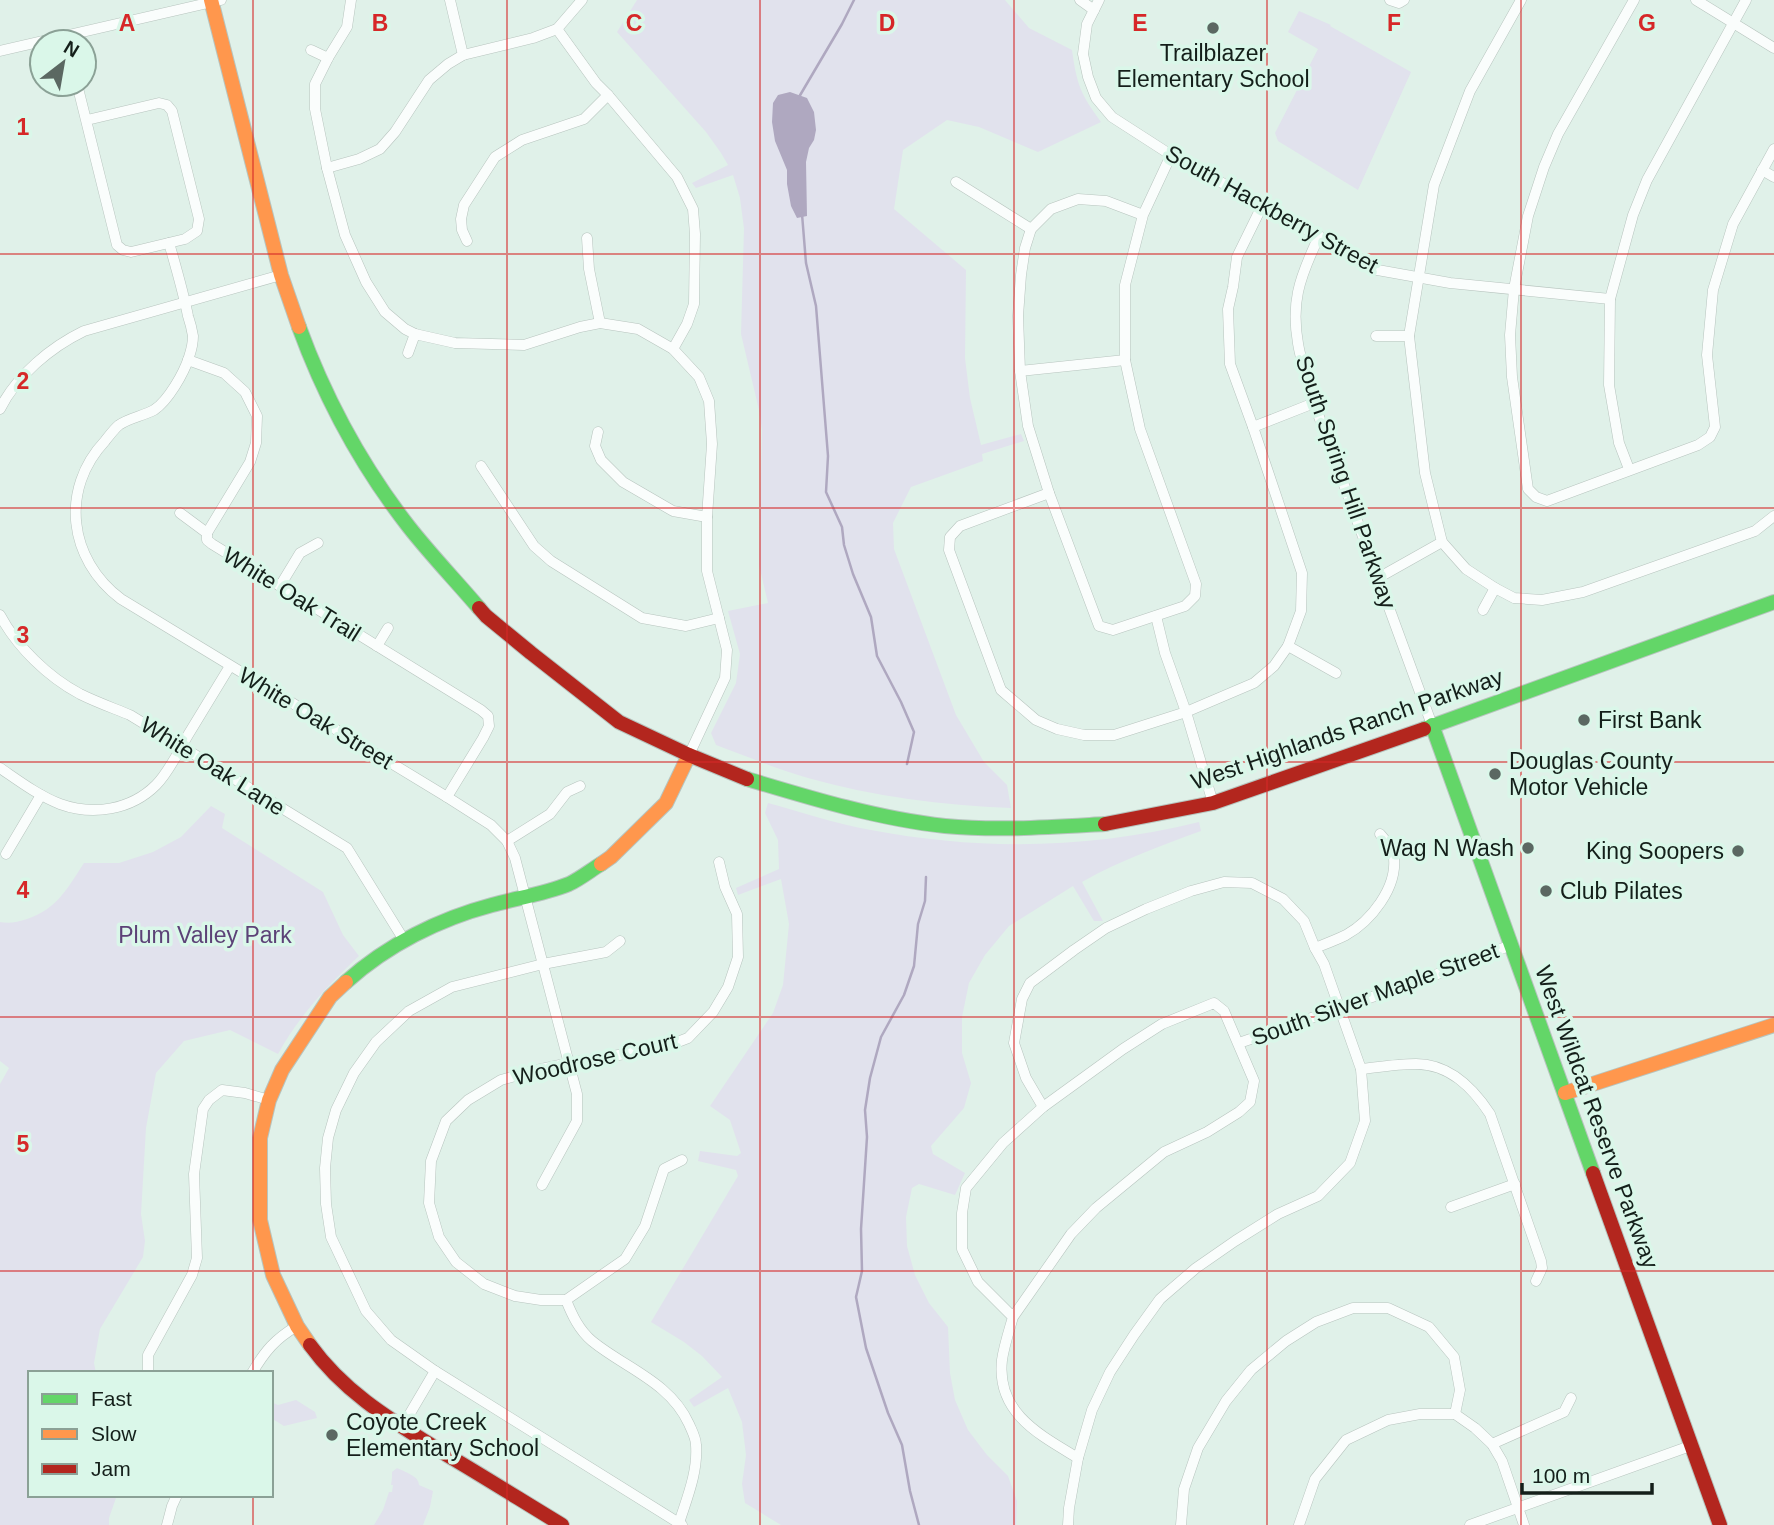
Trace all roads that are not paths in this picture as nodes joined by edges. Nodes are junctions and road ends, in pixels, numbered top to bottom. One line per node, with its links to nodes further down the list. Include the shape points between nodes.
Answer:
1 (351, 0): 21 (street, via 347,27)
2 (450, 0): 20 (street)
3 (582, 0): 14 (street)
4 (1080, 0): 12 (street)
5 (1390, 0): 6 (street)
6 (1404, 0)
7 (1521, 0): 39 (street, via 1470,91 1447,150 1434,185)
8 (1634, 0): 40 (street, via 1544,167 1528,216)
9 (1696, 0): 13 (street)
10 (1746, 0): 13 (street)
11 (215, 1): 15 (street); 38 (main road, West Highlands Ranch Parkway)
12 (1096, 5): 26 (street, South Hackberry Street, via 1087,24 1083,54 1096,98 1112,117)
13 (1732, 23): 17 (street); 41 (street, via 1647,180)
14 (557, 29): 20 (street); 22 (street)
15 (98, 31)
16 (28, 46): 19 (street)
17 (1774, 48)
18 (311, 50): 21 (street)
19 (0, 51)
20 (463, 55): 27 (street, via 429,80 380,149)
21 (328, 58): 27 (street, via 315,84 315,109)
22 (608, 95): 36 (street, via 584,119 522,140 495,157 464,205 461,219); 47 (street, via 677,177 693,209 694,304)
23 (81, 98): 24 (street)
24 (87, 120): 37 (street, via 117,244 131,252); 37 (street, via 159,103 172,111 199,219 197,231)
25 (1774, 149): 28 (street)
26 (1171, 155): 31 (street, South Hackberry Street); 32 (street)
27 (327, 167): 44 (street, via 345,235 366,282 385,312)
28 (1762, 170): 29 (street); 57 (street, via 1732,224 1713,290 1707,355 1715,427 1698,445)
29 (1774, 177)
30 (956, 182): 33 (street)
31 (1262, 206): 34 (street, South Hackberry Street); 54 (street, via 1237,257 1228,309 1230,364)
32 (1143, 215): 33 (street, via 1106,201 1078,198 1051,209); 50 (street, via 1125,285)
33 (1031, 229): 51 (street, via 1018,316)
34 (1319, 236): 39 (street, South Hackberry Street, via 1372,269); 52 (street, South Spring Hill Parkway, via 1298,290 1295,320 1300,358)
35 (587, 238): 43 (street)
36 (467, 241)
37 (169, 243): 42 (street, White Oak Street)
38 (281, 275): 42 (street); 81 (main road, West Highlands Ranch Parkway, via 309,354 340,417 409,527 486,616 531,653 619,722)
39 (1418, 276): 40 (street, South Hackberry Street); 46 (street)
40 (1514, 289): 41 (street, South Hackberry Street); 57 (street, via 1512,377 1528,489 1547,501)
41 (1610, 299): 57 (street, via 1608,385)
42 (185, 301): 49 (street, White Oak Street, via 193,338); 53 (street, via 67,339 23,377)
43 (600, 323): 44 (street, via 524,345 455,343); 47 (street, via 638,329)
44 (415, 334): 48 (street)
45 (1376, 336): 46 (street)
46 (1409, 336): 63 (street, via 1425,473)
47 (673, 349): 61 (street, via 699,377 709,401)
48 (408, 353)
49 (188, 360): 62 (street, via 224,373 245,392 257,416 250,462); 76 (street, White Oak Street, via 175,387 156,409 119,425 93,453 78,484 76,530 90,567 112,592)
50 (1125, 360): 51 (street); 71 (street, via 1140,429 1196,584 1195,596 1185,606)
51 (1020, 371): 58 (street, via 1028,426)
52 (1314, 403): 54 (street); 65 (street, South Spring Hill Parkway)
53 (0, 409)
54 (1253, 427): 75 (street, via 1302,573 1301,611)
55 (598, 432): 61 (street, via 595,446 600,460 623,482 673,511)
56 (481, 466): 72 (street, via 534,546 551,561 642,618 686,626)
57 (1629, 469)
58 (1049, 493): 71 (street, via 1099,626 1113,630); 78 (street, via 960,526 950,537 949,550 1001,690 1036,720 1084,735 1114,735)
59 (180, 513): 62 (street, White Oak Trail)
60 (1774, 516): 67 (street, via 1755,531 1583,592 1542,600 1514,598)
61 (708, 517): 72 (street, via 707,571)
62 (207, 533): 66 (street, White Oak Trail, via 206,540)
63 (1443, 542): 65 (street); 67 (street, via 1466,569)
64 (318, 543): 66 (street, via 300,553)
65 (1378, 578): 79 (street, South Spring Hill Parkway)
66 (279, 586): 74 (street, White Oak Trail)
67 (1495, 588): 69 (street)
68 (1774, 602): 79 (main road, West Highlands Ranch Parkway)
69 (1483, 610)
70 (0, 615): 80 (street, White Oak Lane, via 15,639 65,684 130,715)
71 (1156, 616): 78 (street)
72 (719, 618): 81 (street, via 727,650 725,678)
73 (388, 628): 74 (street, White Oak Trail)
74 (377, 646): 85 (street, White Oak Trail, via 488,716 483,738)
75 (1288, 646): 77 (street); 78 (street, via 1254,683)
76 (230, 666): 80 (street); 85 (street, White Oak Street)
77 (1336, 673)
78 (1186, 712): 86 (street)
79 (1432, 725): 86 (main road, West Highlands Ranch Parkway); 94 (main road, West Wildcat Reserve Parkway)
80 (181, 747): 84 (street, via 157,785 115,808 79,810); 92 (street, White Oak Lane, via 347,848)
81 (689, 755): 86 (main road, West Highlands Ranch Parkway, via 748,779 891,818 946,826 1017,829 1109,824); 91 (main road, via 666,803 611,857 571,883)
82 (0, 768): 84 (street)
83 (580, 786): 88 (street, via 566,792 550,814)
84 (41, 795): 89 (street)
85 (447, 797): 88 (street, White Oak Street)
86 (1213, 803)
87 (1380, 834): 95 (street, via 1394,856 1392,883 1376,910 1347,934)
88 (507, 841): 91 (street, White Oak Street)
89 (6, 854)
90 (719, 862): 100 (street, Woodrose Court, via 737,914 738,957 713,1012 688,1038 662,1048)
91 (525, 898): 92 (main road, via 480,909); 96 (street, White Oak Street)
92 (404, 940): 103 (main road, via 330,997 282,1070)
93 (620, 941): 96 (street, via 606,952)
94 (1511, 945): 97 (street, South Silver Maple Street); 102 (main road, West Wildcat Reserve Parkway)
95 (1315, 948): 97 (street); 104 (street, via 1304,921 1283,899 1252,883 1224,882 1191,891 1105,928 1030,983 1022,999 1014,1043)
96 (542, 964): 100 (street, White Oak Street); 115 (street, via 452,987 409,1011 376,1042 354,1073 331,1129 325,1168 331,1237 366,1311 391,1340)
97 (1339, 1007): 99 (street, South Silver Maple Street); 101 (street)
98 (1774, 1025): 102 (main road)
99 (1239, 1043): 104 (street, via 1224,1011 1214,1003 1162,1024); 111 (street, via 1254,1080 1250,1102 1206,1132 1164,1152 1096,1208)
100 (569, 1063): 107 (street, White Oak Street, via 577,1094 577,1121); 110 (street, Woodrose Court, via 501,1080 453,1114 431,1161 429,1203 439,1237 456,1262 484,1284 515,1296)
101 (1361, 1069): 106 (street, via 1418,1063 1463,1081 1490,1114); 121 (street, via 1365,1121 1350,1163 1318,1195 1235,1241 1160,1300 1110,1371)
102 (1565, 1093): 120 (main road, West Wildcat Reserve Parkway)
103 (269, 1100): 112 (main road, via 261,1138 260,1220 273,1275); 113 (street, via 222,1090 203,1109 194,1174 197,1258 148,1354)
104 (1043, 1107): 111 (street, via 974,1177 966,1188 962,1213 962,1249 978,1282)
105 (682, 1160): 110 (street, via 664,1169 645,1226 625,1259)
106 (1515, 1184): 108 (street); 109 (street, via 1541,1261)
107 (541, 1185)
108 (1451, 1207)
109 (1535, 1280)
110 (566, 1300): 124 (street, via 590,1340 647,1377 684,1413 696,1442 695,1475)
111 (1013, 1317): 121 (street, via 1002,1361 1004,1389 1018,1415 1035,1432)
112 (297, 1326): 114 (street, via 271,1345); 118 (main road, via 344,1385)
113 (148, 1371)
114 (253, 1371)
115 (435, 1371): 118 (street); 124 (street)
116 (1571, 1398): 119 (street, via 1564,1412)
117 (1455, 1414): 119 (street); 128 (street, via 1460,1390 1454,1357 1429,1327 1388,1308 1353,1308 1316,1322 1251,1370 1226,1401 1198,1448 1184,1489); 129 (street, via 1388,1420 1346,1440 1315,1479)
118 (402, 1427): 126 (main road)
119 (1492, 1444): 123 (street)
120 (1692, 1445): 123 (street); 132 (main road, West Wildcat Reserve Parkway)
121 (1078, 1458): 127 (street)
122 (176, 1497): 125 (street)
123 (1518, 1507): 130 (street); 131 (street)
124 (680, 1524)
125 (167, 1525)
126 (562, 1525)
127 (1068, 1525)
128 (1181, 1525)
129 (1300, 1525)
130 (1470, 1525)
131 (1524, 1525)
132 (1720, 1525)

